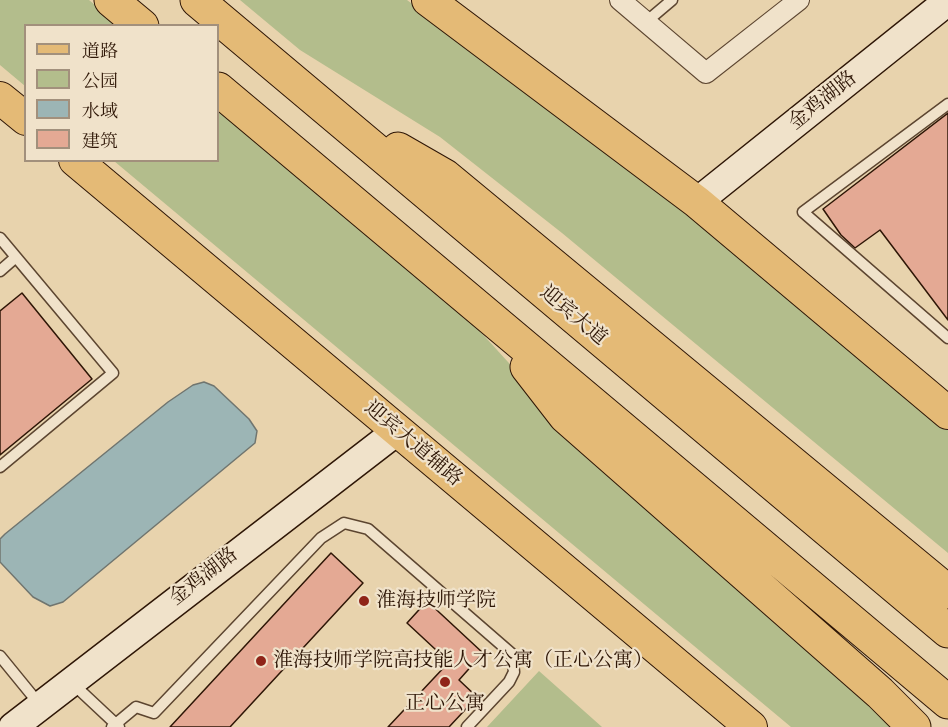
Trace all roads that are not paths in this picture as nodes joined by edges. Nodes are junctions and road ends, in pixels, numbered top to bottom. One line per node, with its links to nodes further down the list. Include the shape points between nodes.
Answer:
1 (111, 0): 9 (highway)
2 (197, 0): 13 (highway, 迎宾大道)
3 (428, 0): 16 (main road)
4 (620, 0): 8 (street)
5 (672, 0): 8 (lane)
6 (800, 0): 8 (street, via 706,73)
7 (948, 1): 16 (street, 金鸡湖路)
8 (646, 22)
9 (140, 24)
10 (219, 90): 20 (highway)
11 (0, 98): 14 (main road)
12 (948, 104): 21 (lane, via 803,212)
13 (328, 110): 25 (highway, via 446,176); 26 (highway, 迎宾大道)
14 (24, 117)
15 (77, 162): 23 (main road, 迎宾大道辅路)
16 (697, 202): 22 (main road)
17 (0, 238): 18 (lane)
18 (16, 257): 19 (lane); 24 (lane, via 113,373)
19 (0, 271)
20 (487, 315): 29 (highway); 35 (highway, via 565,416 872,685)
21 (948, 338)
22 (948, 413)
23 (397, 431): 28 (street, 金鸡湖路); 34 (main road, 迎宾大道辅路)
24 (0, 467)
25 (948, 592)
26 (948, 631)
27 (0, 656): 30 (lane)
28 (70, 681): 30 (street, 金鸡湖路); 31 (lane)
29 (948, 702)
30 (40, 705): 32 (street, 金鸡湖路)
31 (115, 726): 33 (lane, via 136,707 154,712 321,538 344,523 368,529 512,654 514,672 509,682)
32 (13, 727)
33 (467, 727)
34 (751, 727)
35 (914, 727)

